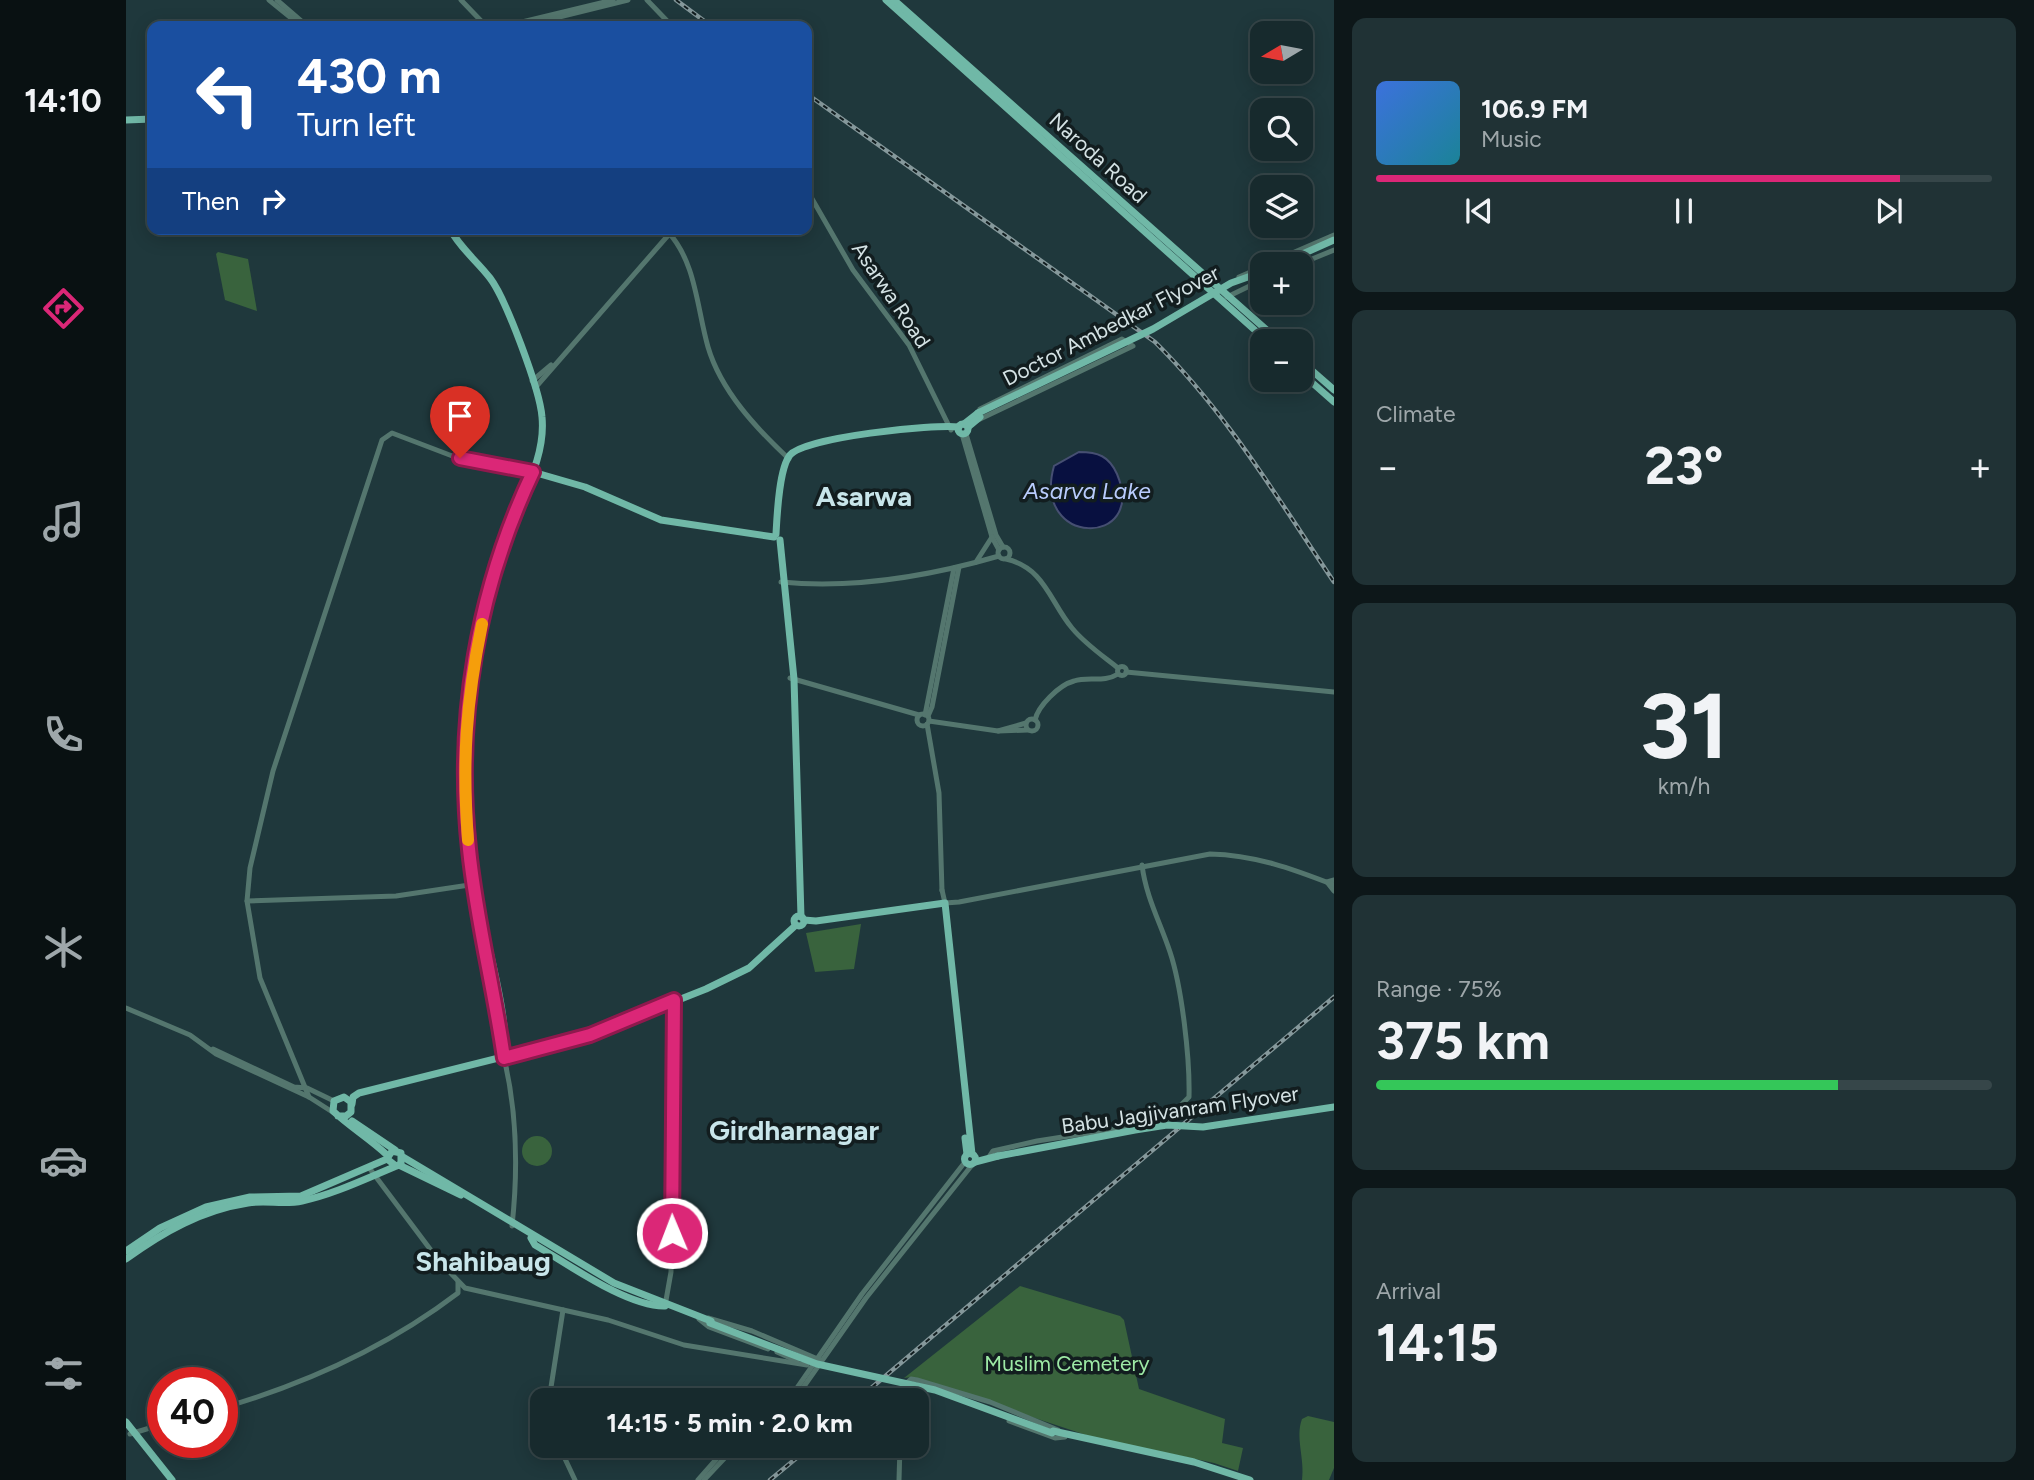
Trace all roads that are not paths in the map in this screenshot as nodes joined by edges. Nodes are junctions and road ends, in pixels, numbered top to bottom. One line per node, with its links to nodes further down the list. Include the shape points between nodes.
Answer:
1 (269, 0): 9 (street)
2 (277, 0): 10 (street)
3 (463, 0): 11 (street)
4 (613, 0): 12 (street)
5 (628, 0): 13 (street)
6 (646, 0): 14 (street)
7 (886, 0): 30 (main road, Naroda Road)
8 (894, 0): 30 (main road, Naroda Road)
9 (295, 21)
10 (301, 21)
11 (483, 21)
12 (526, 21)
13 (541, 21)
14 (666, 21)
15 (147, 118): 16 (main road)
16 (126, 119)
17 (812, 199): 40 (street, Asarwa Road, via 853,270 909,345)
18 (455, 235): 36 (main road, via 498,290)
19 (666, 235): 36 (street)
20 (671, 235): 41 (street, via 691,272 709,349 719,370 757,429)
21 (1334, 235): 23 (street)
22 (1334, 245): 24 (main road); 25 (main road); 26 (street)
23 (1295, 252)
24 (1313, 252)
25 (1313, 254)
26 (1313, 257)
27 (1250, 272): 30 (street)
28 (1250, 280): 39 (main road, Doctor Ambedkar Flyover, bridge)
29 (1250, 283): 31 (street)
30 (1214, 288): 31 (main road, Naroda Road)
31 (1224, 298): 32 (main road, Naroda Road); 33 (main road, Naroda Road)
32 (1254, 329)
33 (1264, 329)
34 (1313, 371): 37 (main road)
35 (1313, 383): 38 (main road)
36 (533, 384): 42 (main road, via 542,428)
37 (1334, 390)
38 (1334, 402)
39 (977, 417): 39 (street, via 984,407 1117,341 1125,339 1133,346); 40 (main road, Doctor Ambedkar Flyover)
40 (957, 428): 41 (main road, via 804,445); 43 (street); 43 (street)
41 (789, 459): 44 (main road)
42 (533, 472): 44 (main road, via 580,485 661,520); 64 (main road, via 499,559 475,661 467,764); 66 (street, via 460,458 392,433 384,437 274,771 250,868)
43 (978, 485): 45 (street); 46 (street)
44 (777, 537): 52 (main road)
45 (992, 537): 46 (street); 49 (street)
46 (1000, 551): 47 (street); 48 (street); 49 (street)
47 (1010, 553): 48 (street); 50 (street)
48 (1006, 559): 50 (street)
49 (976, 562): 51 (street)
50 (1017, 562): 53 (street, via 1048,589 1073,630)
51 (956, 567): 52 (street, via 832,585); 56 (street)
52 (783, 583): 54 (main road)
53 (1118, 671): 55 (street, via 1124,676 1126,672); 57 (street, via 1107,679 1073,681 1039,709)
54 (792, 679): 56 (street); 68 (main road)
55 (1334, 692)
56 (923, 720): 60 (street); 67 (street, via 939,793)
57 (1035, 720): 58 (street); 59 (street, via 1037,729)
58 (1026, 723): 59 (street); 60 (street)
59 (1028, 730): 60 (street)
60 (998, 731)
61 (1142, 865): 62 (street, via 1210,854 1239,855); 67 (street); 82 (street, via 1145,891 1177,977 1189,1097 1165,1121 1037,1141 993,1151)
62 (1327, 882): 63 (street); 65 (street)
63 (1334, 882)
64 (475, 885): 66 (street, via 396,896); 72 (main road)
65 (1334, 891)
66 (247, 901): 73 (street, via 260,978)
67 (944, 905): 68 (main road); 83 (main road)
68 (799, 921): 69 (main road, via 747,965)
69 (673, 998): 72 (main road); 92 (street, via 671,1273)
70 (126, 1008): 71 (street)
71 (213, 1049): 73 (street, via 294,1087); 74 (street)
72 (505, 1058): 75 (main road, via 358,1090); 78 (main road, via 359,1093); 86 (street, via 515,1134)
73 (307, 1088): 74 (street); 76 (street)
74 (309, 1097): 79 (street)
75 (344, 1097): 76 (main road); 78 (main road)
76 (334, 1101): 79 (main road)
77 (1334, 1107): 82 (main road, Babu Jagjivanram Flyover, bridge, via 1203,1127 1167,1125)
78 (351, 1108): 79 (main road, via 346,1116); 80 (main road, via 350,1119)
79 (337, 1115): 80 (main road)
80 (390, 1155): 81 (main road); 84 (main road, via 389,1164); 85 (main road)
81 (403, 1157): 84 (main road); 86 (main road)
82 (991, 1157): 83 (main road, Babu Jagjivanram Flyover)
83 (971, 1159): 95 (street)
84 (398, 1166): 85 (main road); 86 (main road)
85 (372, 1172): 87 (main road, via 301,1196 250,1197 206,1206); 88 (main road, via 303,1201 250,1202 223,1208 162,1233); 89 (street)
86 (512, 1224): 92 (main road, via 614,1283); 92 (main road, via 613,1285)
87 (126, 1251)
88 (126, 1259)
89 (458, 1282): 90 (street); 91 (street)
90 (472, 1290): 91 (street); 93 (street)
91 (458, 1293): 102 (street, via 357,1358)
92 (665, 1304): 94 (main road)
93 (563, 1310): 96 (street, via 684,1345); 97 (street)
94 (700, 1318): 95 (street, via 752,1331); 96 (street, via 709,1327); 105 (main road, bridge, via 818,1362 936,1387)
95 (819, 1359): 96 (street)
96 (811, 1367): 98 (street); 99 (street)
97 (551, 1388)
98 (797, 1388)
99 (802, 1388)
100 (902, 1388): 105 (street, via 911,1379 917,1380 990,1402)
101 (929, 1391): 105 (street, via 1040,1433)
102 (238, 1403)
103 (126, 1422): 104 (main road)
104 (130, 1431): 110 (main road)
105 (1065, 1436): 115 (main road); 116 (main road, via 1194,1462)
106 (565, 1458): 111 (street)
107 (717, 1458): 112 (street)
108 (725, 1458): 113 (street)
109 (898, 1458): 114 (street)
110 (170, 1480)
111 (575, 1480)
112 (698, 1480)
113 (704, 1480)
114 (899, 1480)
115 (1242, 1480)
116 (1250, 1480)

